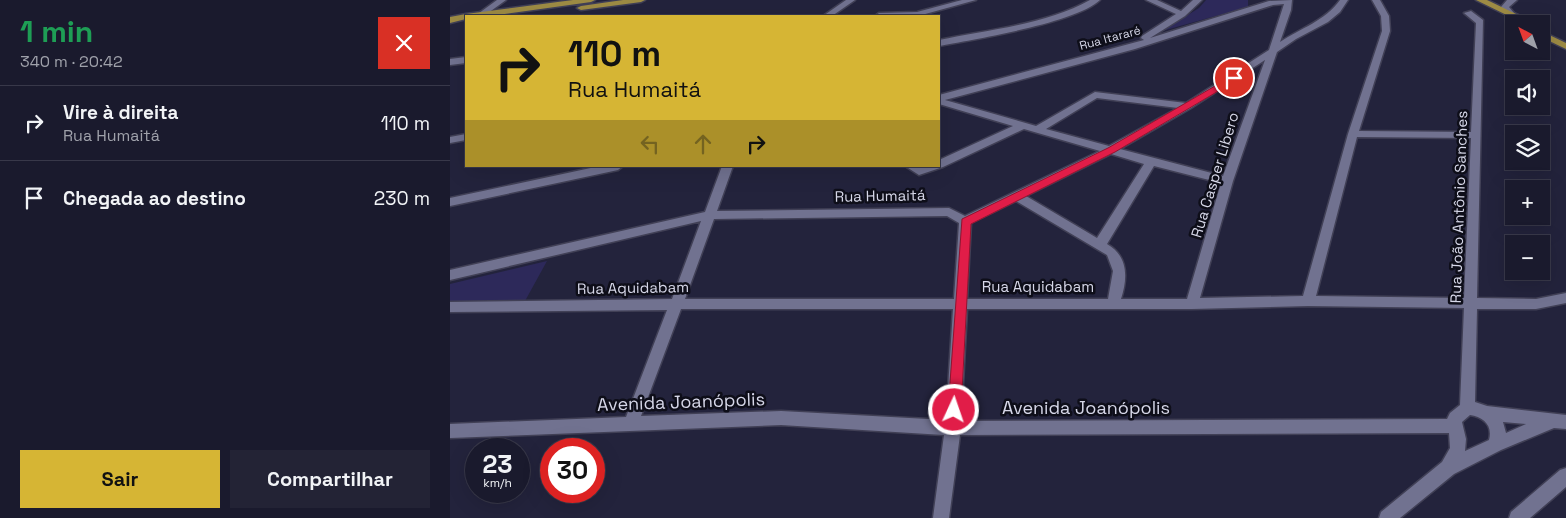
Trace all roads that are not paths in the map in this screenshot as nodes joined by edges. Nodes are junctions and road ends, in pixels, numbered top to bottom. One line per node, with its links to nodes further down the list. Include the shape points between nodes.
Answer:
1 (502, 0): 16 (street)
2 (591, 0): 17 (main road)
3 (641, 0): 18 (main road)
4 (851, 0): 19 (street)
5 (972, 0): 20 (street)
6 (1096, 0): 30 (street, via 1077,11 1053,18)
7 (1150, 0): 15 (street)
8 (1198, 0): 15 (street)
9 (1288, 0): 32 (street, Rua Itararé); 33 (street, Rua Casper Libero)
10 (1344, 0): 33 (street, via 1324,20)
11 (1376, 0): 41 (street, via 1385,16 1386,31)
12 (1513, 0): 14 (street, via 1505,7)
13 (1474, 5): 14 (main road); 23 (main road); 42 (street, Rua João Antônio Sanches, via 1480,22)
14 (1510, 13): 21 (main road)
15 (1182, 14): 32 (street)
16 (480, 15)
17 (485, 15)
18 (531, 15)
19 (828, 15)
20 (914, 15)
21 (1514, 15)
22 (465, 17): 24 (main road)
23 (1505, 18)
24 (450, 20)
25 (465, 24): 26 (main road)
26 (450, 26)
27 (1550, 32): 29 (main road)
28 (1550, 38): 31 (main road)
29 (1566, 39)
30 (940, 43)
31 (1566, 46)
32 (1132, 47): 36 (street, Rua Itararé)
33 (1270, 54): 38 (street); 52 (street, Rua Casper Libero)
34 (465, 60): 35 (street)
35 (450, 62)
36 (940, 99)
37 (940, 99): 39 (street)
38 (1188, 106): 40 (street, via 1095,95); 45 (street)
39 (1024, 125): 40 (street); 47 (street)
40 (1038, 129): 45 (street)
41 (1353, 134): 42 (street); 60 (street)
42 (1476, 135): 61 (street, Rua João Antônio Sanches)
43 (465, 137): 44 (street)
44 (450, 140)
45 (1111, 150): 46 (street); 53 (street)
46 (1151, 162): 52 (street); 57 (street)
47 (940, 164)
48 (613, 167): 54 (street)
49 (728, 167): 55 (street)
50 (912, 167): 51 (street, via 919,172)
51 (931, 167)
52 (1227, 181): 65 (street, Rua Casper Libero)
53 (1016, 196): 56 (street); 57 (street)
54 (450, 202)
55 (709, 215): 56 (street, Rua Humaitá, via 949,212); 58 (street, Rua Humaitá); 62 (street)
56 (966, 222): 63 (street)
57 (1100, 244): 64 (street, via 1119,262 1121,274)
58 (450, 275)
59 (1566, 298): 61 (street, Rua Aquidabam, via 1536,304)
60 (1308, 301): 61 (street, Rua Aquidabam); 65 (street, Rua Aquidabam)
61 (1470, 303): 67 (street, Rua João Antônio Sanches)
62 (676, 304): 63 (street, Rua Aquidabam); 66 (street, Rua Aquidabam); 71 (street)
63 (961, 304): 64 (street, Rua Aquidabam); 72 (street)
64 (1113, 304): 65 (street, Rua Aquidabam)
65 (1192, 304)
66 (450, 307)
67 (1467, 408): 68 (street); 73 (street, via 1455,418)
68 (1488, 413): 69 (street); 75 (street, via 1500,430 1499,438)
69 (1550, 422): 70 (street); 75 (street)
70 (1566, 422)
71 (630, 424): 72 (street, Avenida Joanópolis, via 781,418); 74 (street, Avenida Joanópolis)
72 (953, 428): 73 (street, Avenida Joanópolis); 78 (street)
73 (1455, 429): 75 (street, via 1472,447); 76 (street, via 1459,446)
74 (450, 431)
75 (1490, 447): 76 (street)
76 (1448, 468): 79 (street)
77 (1566, 476): 80 (street)
78 (941, 518)
79 (1387, 518)
80 (1517, 518)

